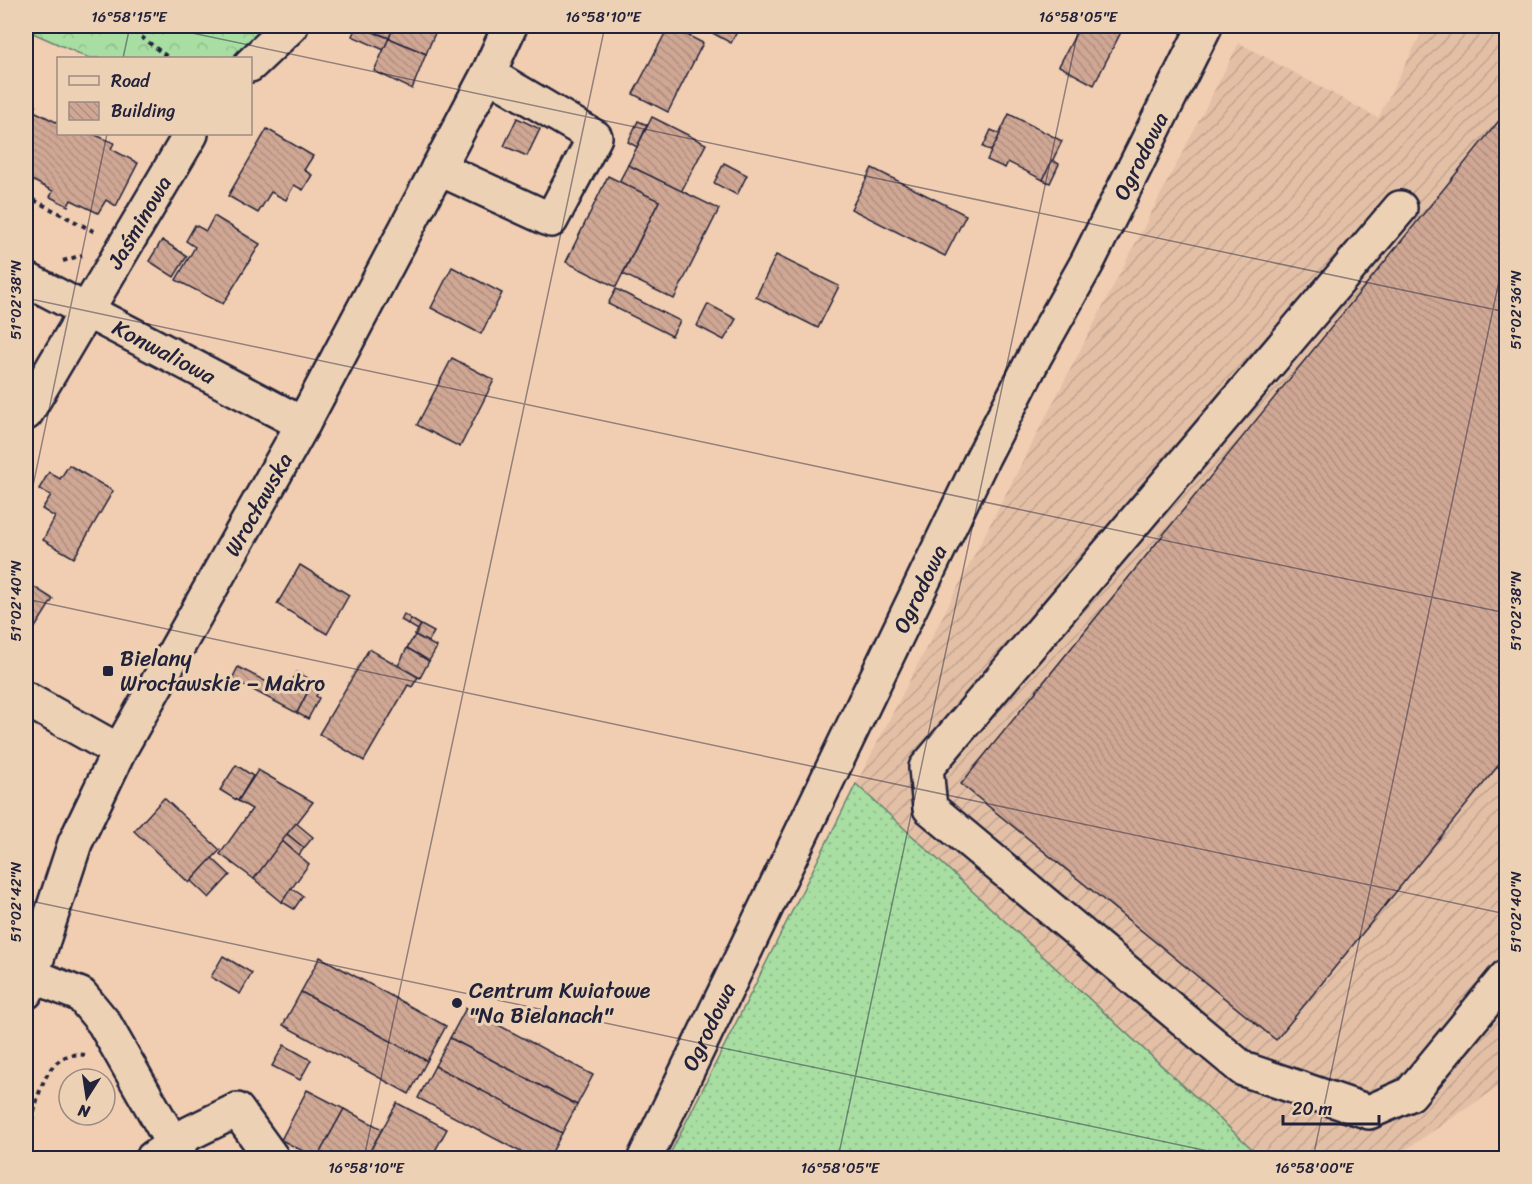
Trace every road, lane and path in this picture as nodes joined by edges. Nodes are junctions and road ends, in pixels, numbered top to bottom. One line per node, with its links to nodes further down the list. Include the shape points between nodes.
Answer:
1 (127, 26): 5 (path)
2 (291, 26): 6 (street)
3 (510, 26): 7 (street, Wrocławska)
4 (1205, 26): 25 (street, Ogrodowa, via 1098,242 983,457)
5 (168, 57)
6 (252, 63)
7 (488, 74): 9 (street, Wrocławska); 9 (street, via 595,137 551,220)
8 (190, 135): 14 (street, Jaśminowa)
9 (438, 168): 16 (street, Wrocławska)
10 (26, 196): 12 (path)
11 (1400, 208): 19 (street, via 926,768 930,808 1243,1069 1369,1112 1410,1094)
12 (99, 234)
13 (26, 279): 14 (street, Konwaliowa)
14 (87, 310): 15 (street, Jaśminowa); 16 (street, Konwaliowa)
15 (26, 413)
16 (303, 424): 18 (street, Wrocławska)
17 (26, 699): 18 (street)
18 (119, 751): 20 (street, Wrocławska, via 75,843)
19 (1506, 977)
20 (27, 980): 22 (street, via 81,995 104,1023)
21 (88, 1056): 23 (path, via 68,1056 54,1064 42,1080)
22 (168, 1154): 24 (street, via 237,1110)
23 (26, 1156)
24 (272, 1158)
25 (645, 1158)

